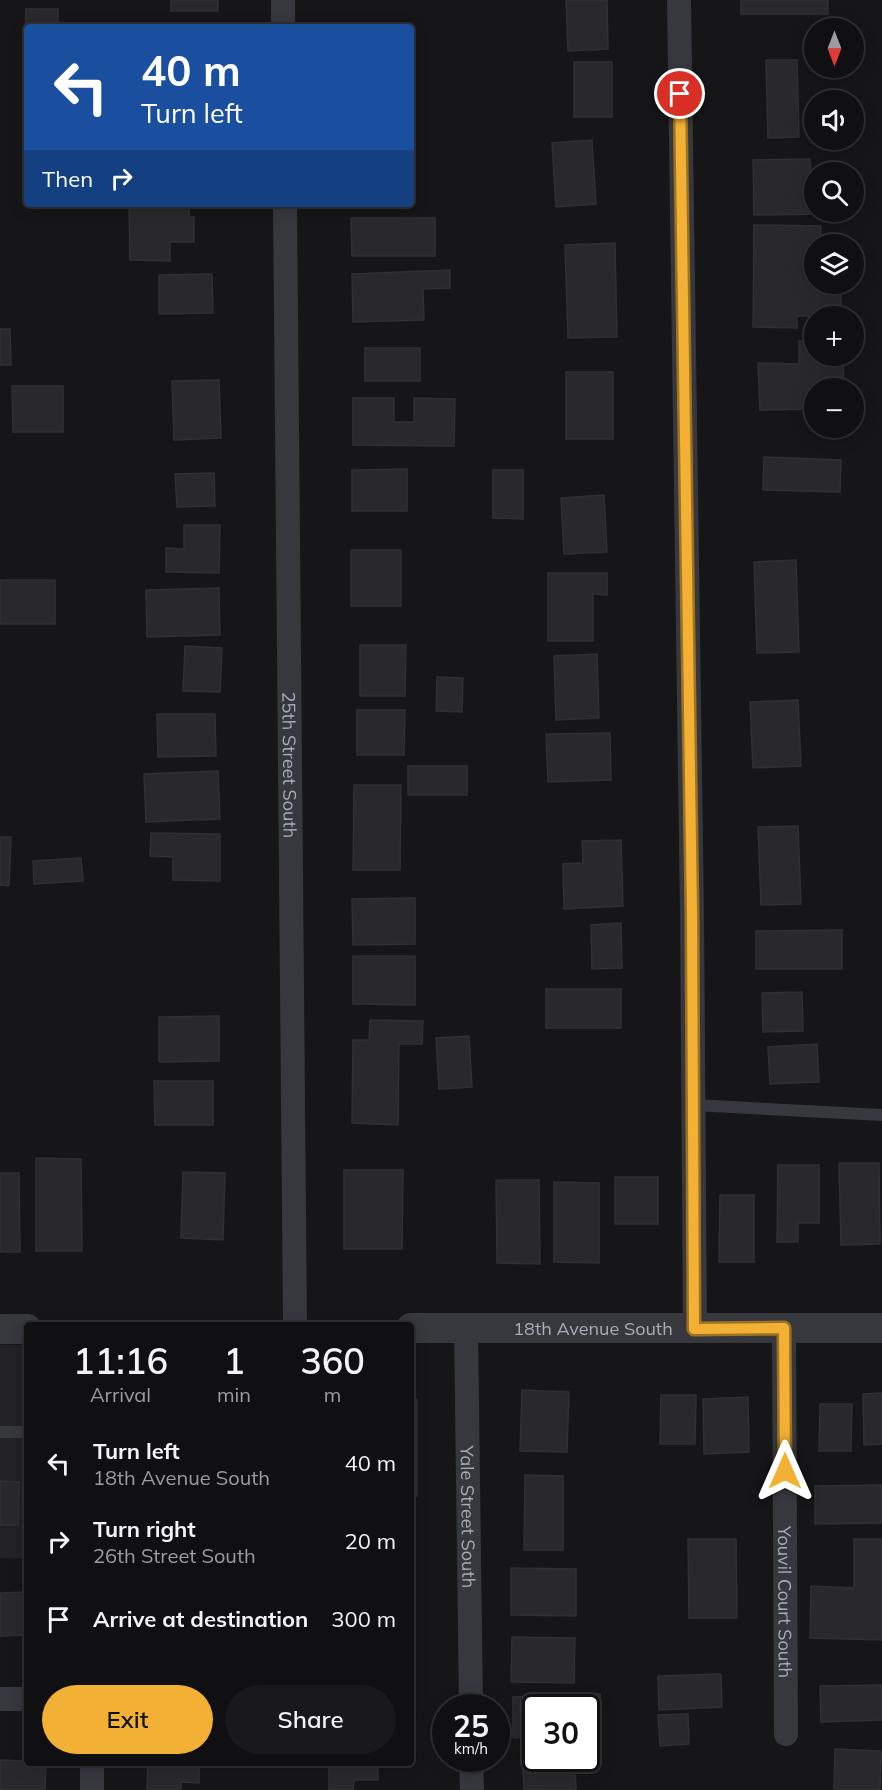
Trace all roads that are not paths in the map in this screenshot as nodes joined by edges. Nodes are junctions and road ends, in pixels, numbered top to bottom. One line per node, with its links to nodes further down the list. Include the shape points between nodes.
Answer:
1 (283, 0): 3 (street)
2 (679, 0): 5 (street)
3 (283, 24)
4 (285, 207): 7 (street, 25th Street South)
5 (693, 1105): 6 (lane); 14 (street)
6 (882, 1115)
7 (295, 1322)
8 (414, 1328): 9 (street, 18th Avenue South)
9 (466, 1328): 14 (street, 18th Avenue South); 17 (street, Yale Street South)
10 (784, 1328): 11 (street, 18th Avenue South); 14 (street, 18th Avenue South); 20 (street, Youvil Court South)
11 (882, 1328)
12 (0, 1329): 13 (street)
13 (24, 1329)
14 (694, 1329)
15 (0, 1432): 16 (lane)
16 (24, 1432)
17 (471, 1694)
18 (0, 1699): 19 (street)
19 (24, 1699)
20 (786, 1734)
21 (92, 1766): 23 (street)
22 (471, 1772): 24 (street)
23 (92, 1790)
24 (472, 1790)

